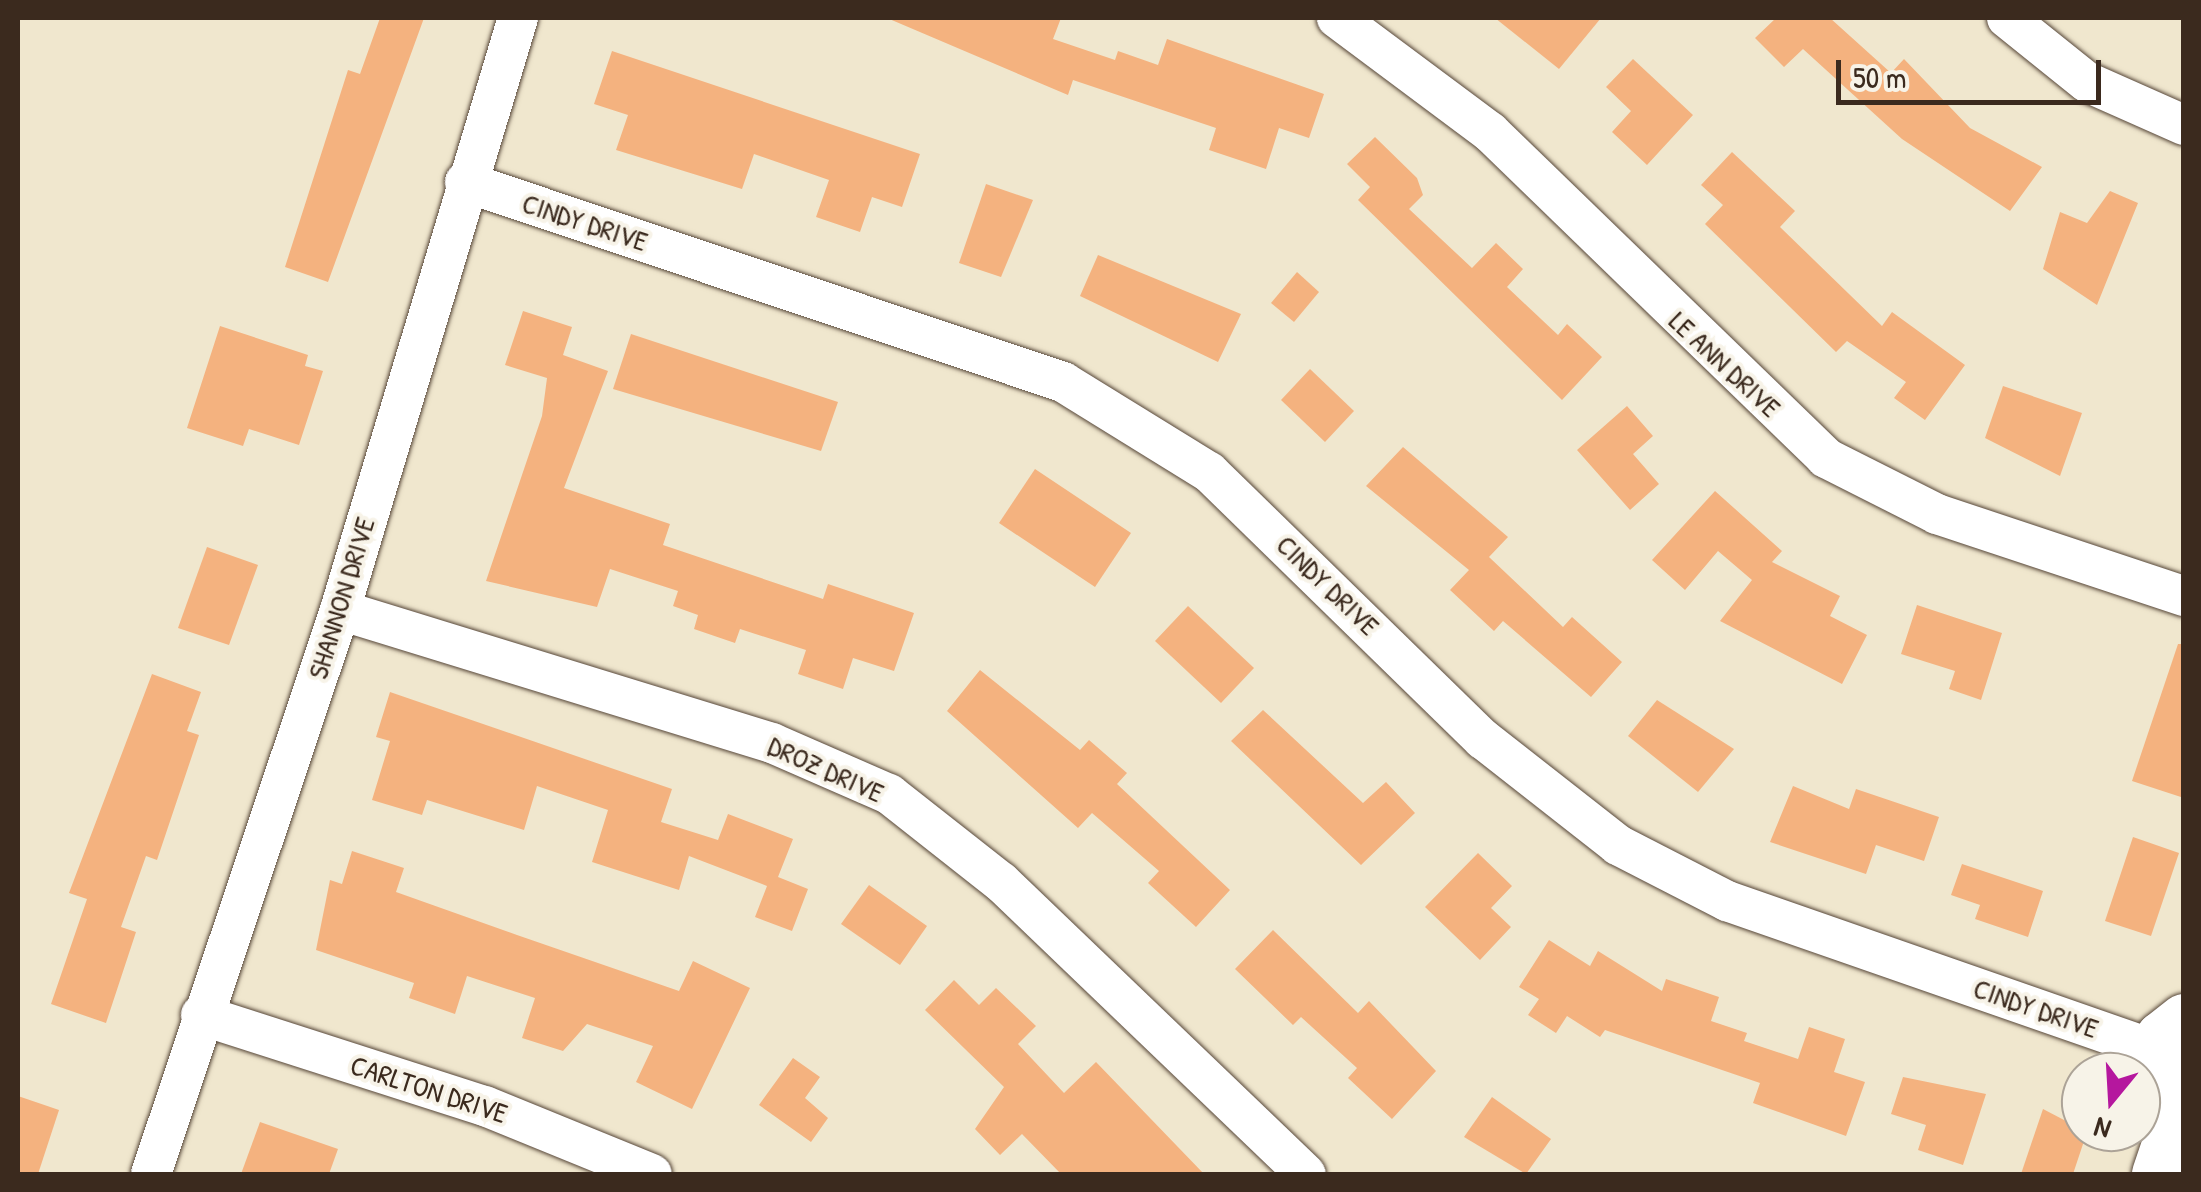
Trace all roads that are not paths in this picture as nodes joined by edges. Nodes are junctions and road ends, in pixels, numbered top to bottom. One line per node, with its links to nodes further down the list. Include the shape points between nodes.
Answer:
1 (518, 18): 5 (street, SHANNON DRIVE)
2 (1337, 18): 6 (street, LE ANN DRIVE, via 1490,132 1826,458 1937,514)
3 (2006, 18): 4 (street, via 2087,82)
4 (2184, 125)
5 (465, 182): 7 (street, SHANNON DRIVE); 9 (street, CINDY DRIVE, via 1063,382 1208,472 1483,739 1618,846 1727,901)
6 (2184, 596)
7 (340, 610): 8 (street, SHANNON DRIVE); 13 (street, DROZ DRIVE, via 772,743 890,794 1001,882)
8 (201, 1015): 11 (street, SHANNON DRIVE); 12 (street, CARLTON DRIVE, via 485,1106)
9 (2170, 1034): 10 (street, via 2158,1073)
10 (2183, 1097): 14 (street)
11 (151, 1174)
12 (652, 1174)
13 (1306, 1174)
14 (2157, 1174)

